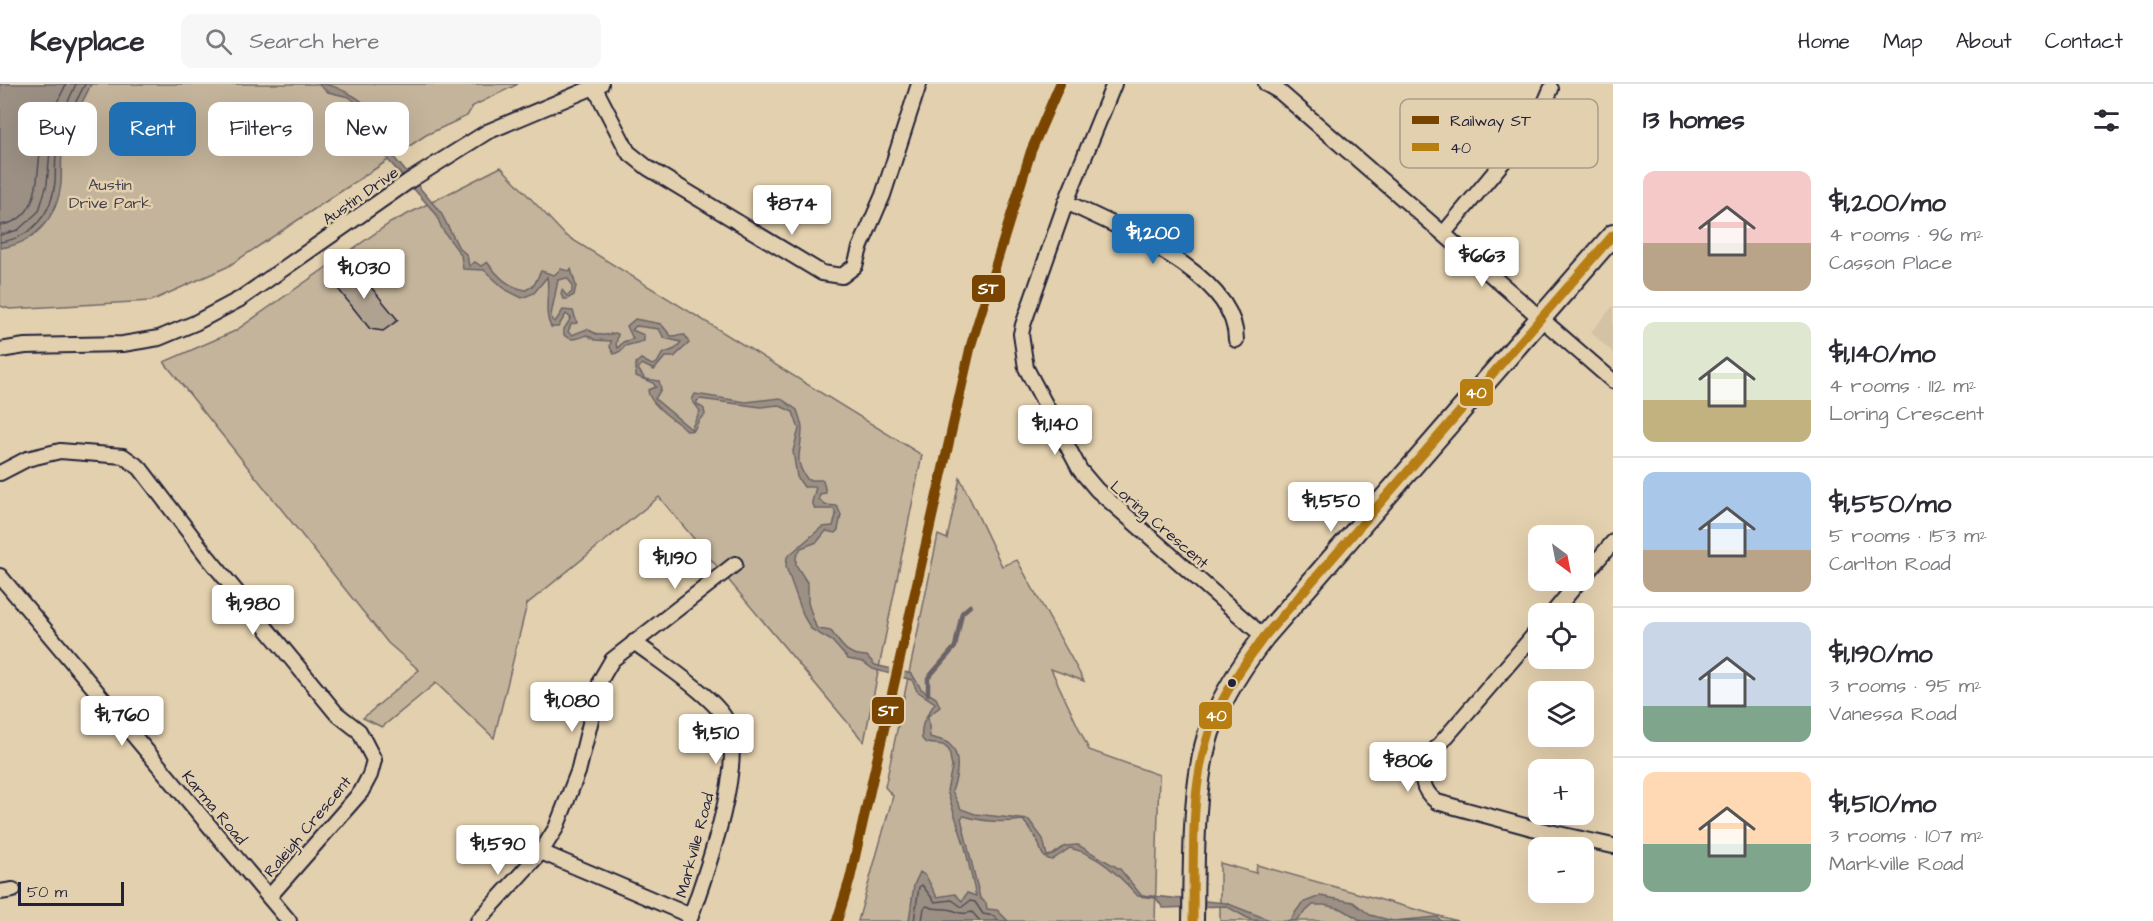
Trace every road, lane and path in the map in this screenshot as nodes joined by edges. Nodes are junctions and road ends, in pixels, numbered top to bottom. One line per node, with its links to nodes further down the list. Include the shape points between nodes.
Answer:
1 (919, 84): 4 (street, via 855,266 842,276 822,273 648,168 628,152)
2 (1114, 84): 9 (street, Loring Crescent)
3 (1266, 84): 5 (street)
4 (598, 86): 14 (street, Austin Drive, via 478,138 409,181 240,299 195,324 159,338 123,344)
5 (1283, 88): 10 (street)
6 (1551, 89): 7 (street)
7 (1547, 99)
8 (1499, 168): 10 (street)
9 (1066, 202): 13 (street, via 1165,254 1203,280 1230,314); 23 (street, Loring Crescent, via 1023,325 1026,368 1080,470 1096,490)
10 (1444, 234): 12 (street)
11 (1613, 235): 12 (street)
12 (1542, 319): 15 (street); 23 (street)
13 (1236, 340)
14 (0, 350)
15 (1613, 381)
16 (0, 473): 28 (street, Raleigh Crescent, via 27,459 60,451 123,456 140,468 336,713 359,731 374,760 361,792)
17 (1613, 542): 19 (street)
18 (735, 564): 24 (street)
19 (1594, 564)
20 (0, 576): 28 (street, Karma Road)
21 (1571, 591): 22 (street)
22 (1561, 603)
23 (1264, 637): 32 (street, via 1240,668 1212,725 1202,763)
24 (634, 642): 27 (street, via 612,660 602,679 578,772 556,828); 29 (street, Markville Road, via 704,697 724,717 731,733 732,768 711,855)
25 (1528, 642): 26 (street, via 1428,758 1422,786 1437,802)
26 (1613, 846)
27 (541, 852): 29 (street); 31 (street)
28 (269, 897): 30 (street, Karma Road)
29 (690, 919)
30 (289, 921)
31 (478, 921)
32 (1193, 921)

